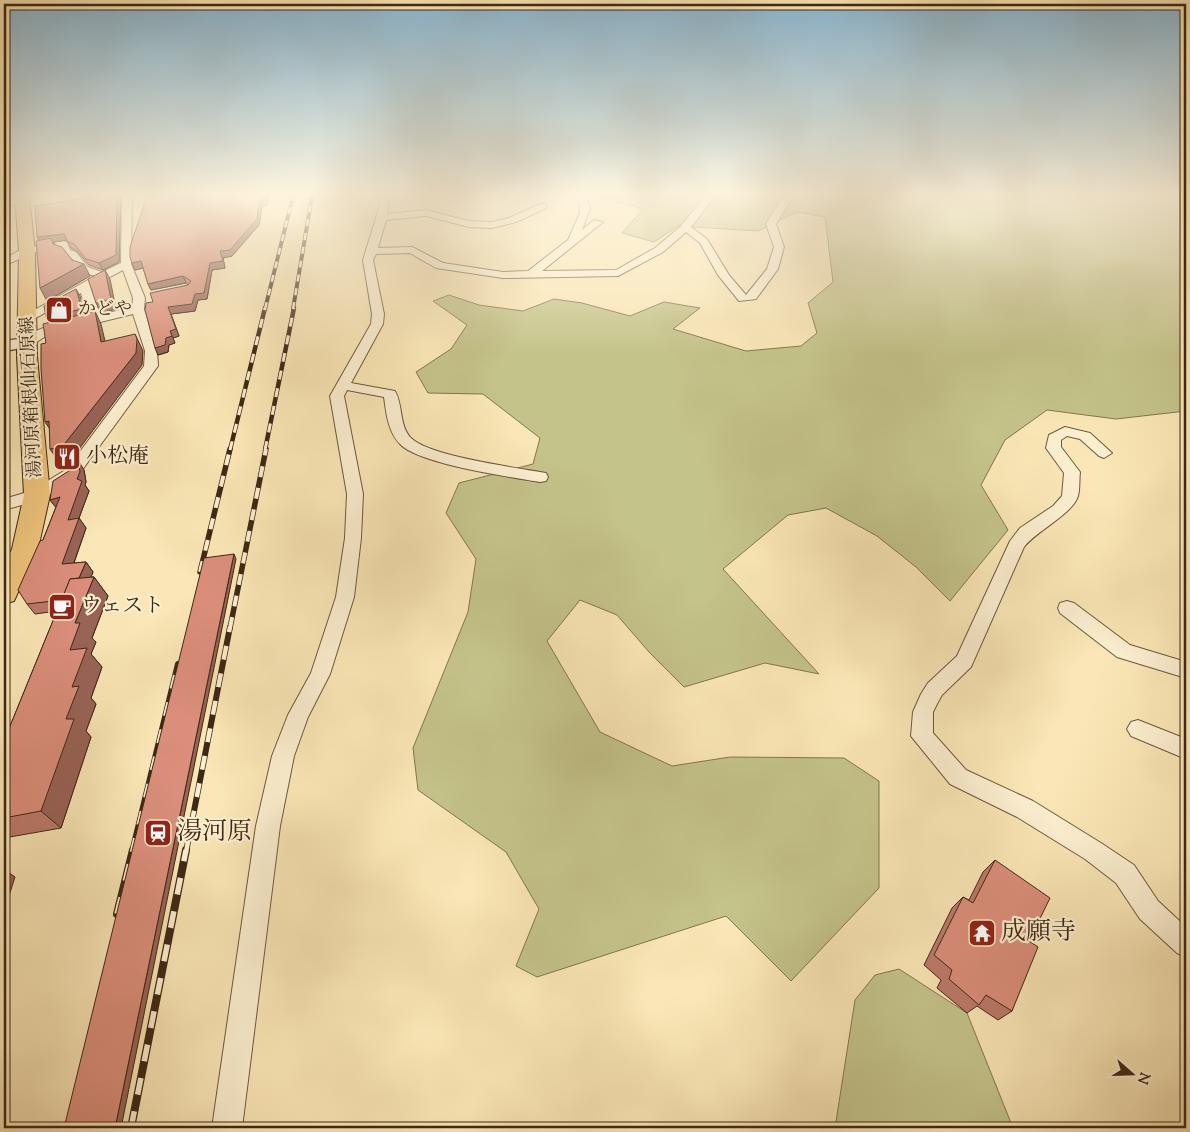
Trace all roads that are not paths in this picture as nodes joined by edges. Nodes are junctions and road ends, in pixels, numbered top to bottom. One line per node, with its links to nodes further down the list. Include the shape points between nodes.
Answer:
1 (38, 249): 8 (street)
2 (64, 249): 13 (street, via 84,268)
3 (126, 249): 11 (street)
4 (565, 249): 12 (street)
5 (661, 249): 12 (street, via 618,273)
6 (709, 249): 7 (street, via 721,272 743,299 752,297 772,268)
7 (778, 249)
8 (27, 251): 10 (street); 16 (main road, 湯河原箱根仙石原線)
9 (372, 251): 12 (street, via 412,250 440,266 503,275); 20 (street, via 367,267 374,289 377,324)
10 (4, 263)
11 (126, 264): 13 (street); 15 (street)
12 (531, 274)
13 (104, 276): 14 (street)
14 (85, 286): 16 (street); 17 (street)
15 (142, 301): 17 (street); 23 (street, via 152,352 151,366 72,473)
16 (28, 317): 18 (main road, 湯河原箱根仙石原線)
17 (95, 319): 18 (street, via 43,332)
18 (27, 343): 19 (street); 23 (main road, 湯河原箱根仙石原線)
19 (4, 346)
20 (342, 385): 22 (street, via 390,394 398,430 406,443 455,461); 31 (street, via 337,396 355,494 345,596 320,674 298,715 282,756 268,826)
21 (1104, 453): 30 (street, via 1085,436 1064,431 1054,438 1054,448 1072,472 1070,497 1059,510 1026,532 1016,545 964,661 928,700 923,712 922,736 958,777 1025,809 1125,874 1150,910)
22 (540, 477)
23 (37, 495): 24 (street); 25 (main road, 湯河原箱根仙石原線, via 25,549)
24 (4, 505)
25 (4, 593)
26 (1067, 608): 27 (street, via 1124,651)
27 (1186, 670)
28 (1138, 730): 29 (street)
29 (1186, 749)
30 (1186, 944)
31 (227, 1128)

